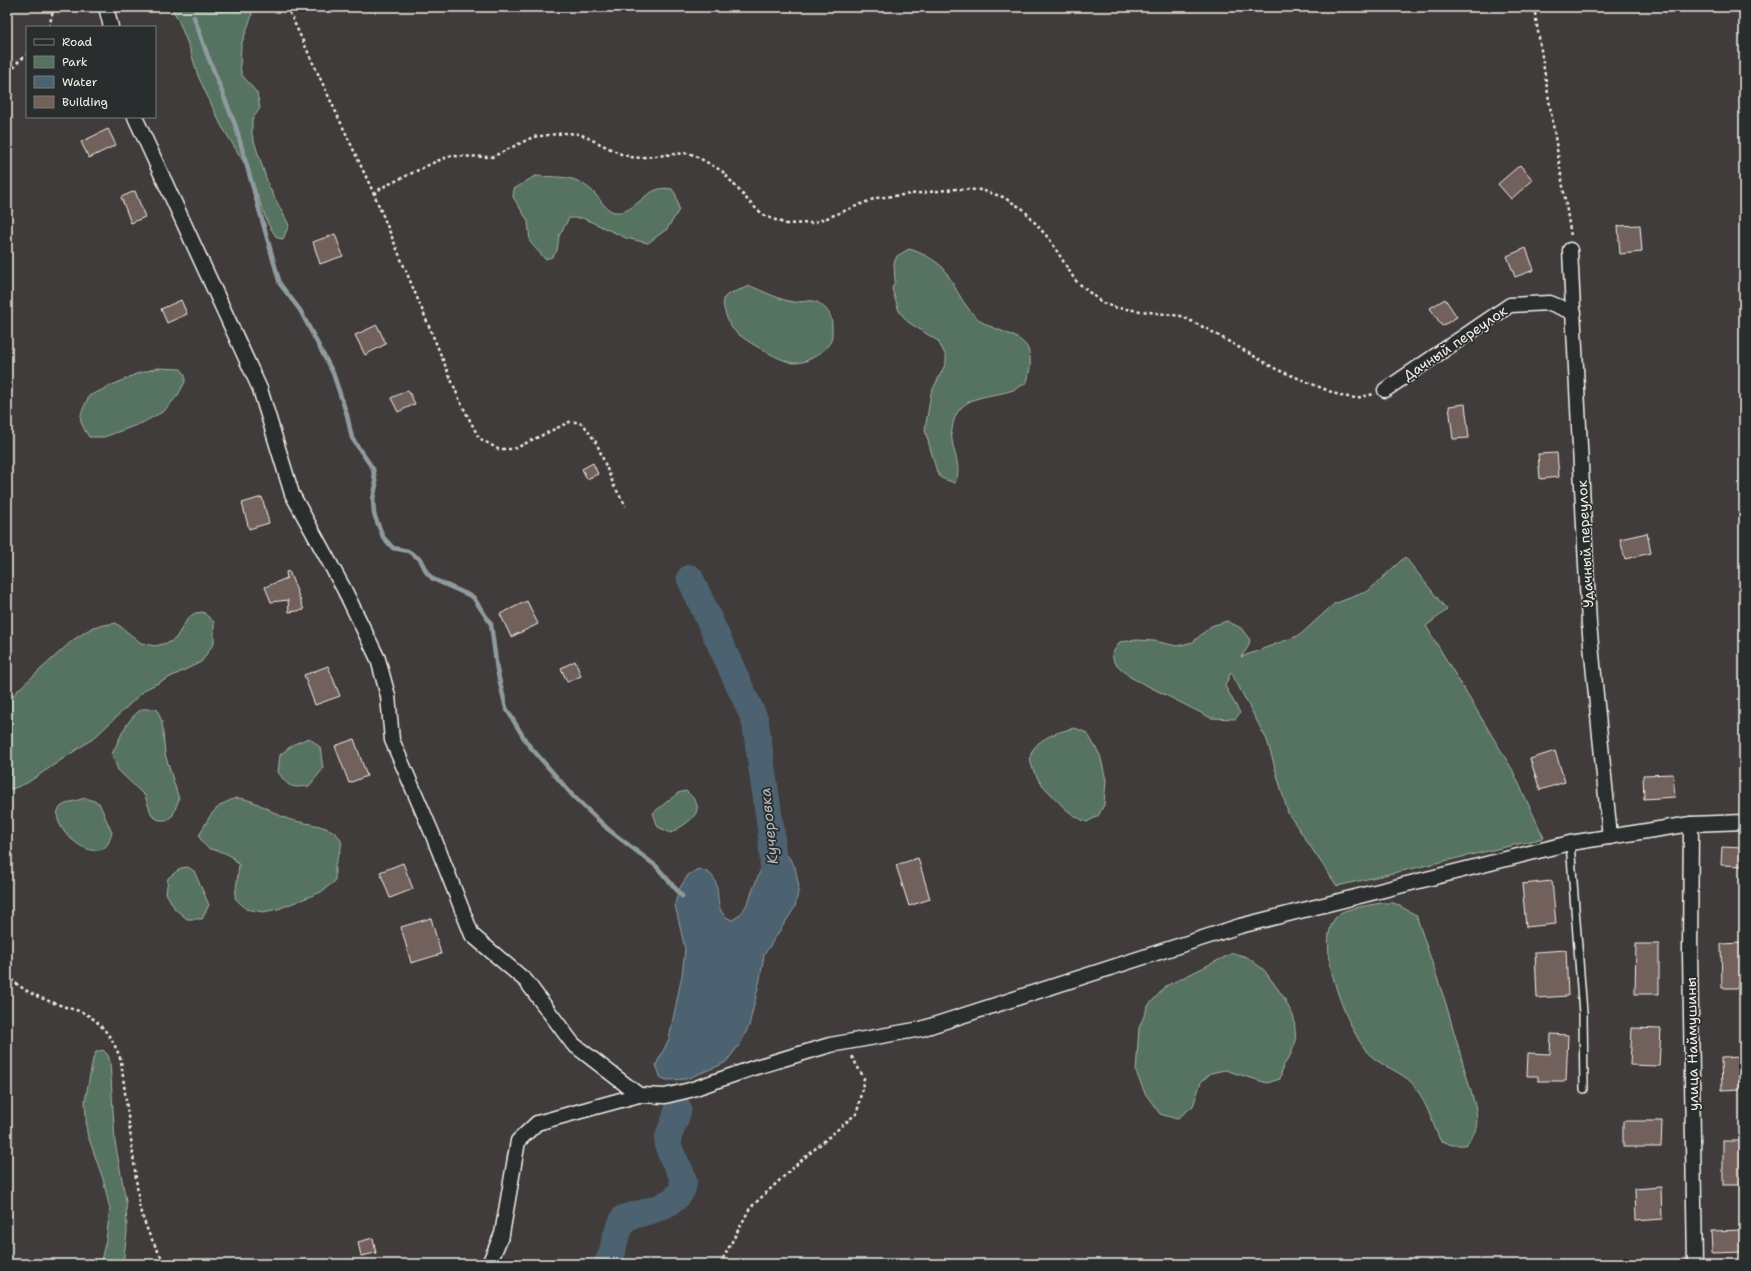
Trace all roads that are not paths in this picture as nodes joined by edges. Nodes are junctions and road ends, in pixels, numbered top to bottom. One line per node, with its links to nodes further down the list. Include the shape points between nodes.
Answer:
1 (106, 7): 2 (street)
2 (111, 26)
3 (135, 118): 12 (street, via 260,389 292,494 344,589 378,659 388,696 392,740 472,935 526,981 573,1044)
4 (1570, 250): 5 (street, Удачный переулок)
5 (1574, 313): 6 (street, Дачный переулок, via 1550,303 1510,305); 9 (street, Удачный переулок, via 1589,624)
6 (1385, 390)
7 (1744, 822): 8 (street)
8 (1691, 824): 9 (street); 14 (street, улица Наймушины, via 1690,952)
9 (1610, 838): 10 (street)
10 (1570, 843): 11 (lane, via 1583,1013); 12 (street, via 1240,926 921,1029 830,1045 665,1096)
11 (1584, 1089)
12 (638, 1095): 13 (street, via 537,1123 518,1141 502,1234)
13 (490, 1264)
14 (1695, 1264)

